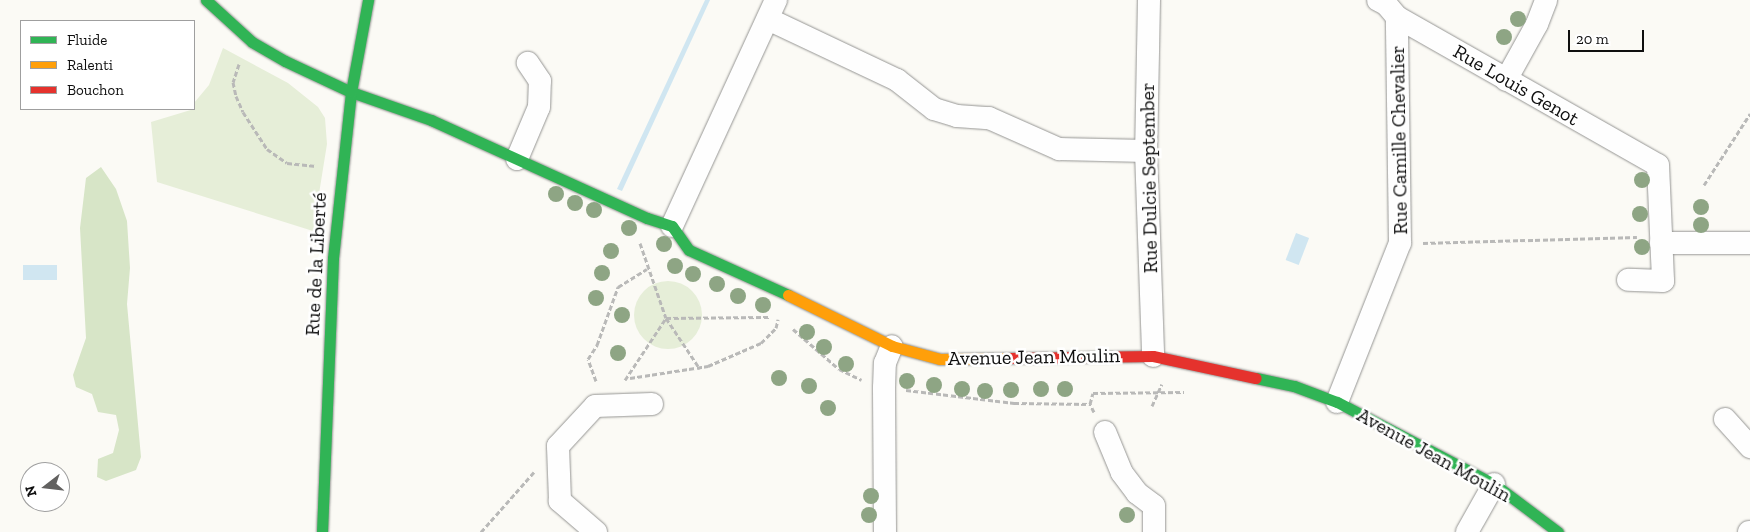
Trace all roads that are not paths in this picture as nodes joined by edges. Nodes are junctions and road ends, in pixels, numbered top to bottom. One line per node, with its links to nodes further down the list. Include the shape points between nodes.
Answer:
1 (206, 0): 10 (street, via 252,42)
2 (368, 0): 10 (street, Rue de la Liberté)
3 (1149, 0): 11 (street, Rue Dulcie September)
4 (1378, 0): 7 (street, Rue Louis Genot)
5 (1546, 0): 9 (street, via 1537,24)
6 (772, 9): 11 (street, via 896,80 934,109 957,116 989,118 1060,149); 13 (street)
7 (1397, 17): 9 (street, Rue Louis Genot); 19 (street, Rue Camille Chevalier, via 1400,243)
8 (528, 63): 12 (street, via 540,81 539,107)
9 (1506, 80): 14 (street, Rue Louis Genot, via 1658,165)
10 (351, 92): 12 (street, via 431,120); 25 (street, Rue de la Liberté, via 333,258)
11 (1146, 151): 18 (street, Rue Dulcie September)
12 (517, 160): 13 (street)
13 (672, 226): 17 (street, Avenue Jean Moulin, via 689,250)
14 (1661, 240): 15 (street); 16 (street, via 1663,281)
15 (1750, 243)
16 (1628, 280)
17 (892, 346): 18 (street, Avenue Jean Moulin, via 940,358); 27 (street, via 886,363 884,388)
18 (1153, 356): 19 (street, Avenue Jean Moulin, via 1294,386)
19 (1337, 402): 24 (street, Avenue Jean Moulin)
20 (652, 404): 26 (street, via 602,400 558,446 560,501)
21 (1725, 419): 23 (street)
22 (1105, 432): 28 (street, via 1122,473 1137,493 1154,506)
23 (1750, 447)
24 (1494, 484): 29 (street); 30 (street, Avenue Jean Moulin)
25 (322, 532)
26 (596, 532)
27 (885, 532)
28 (1154, 532)
29 (1467, 532)
30 (1558, 532)

